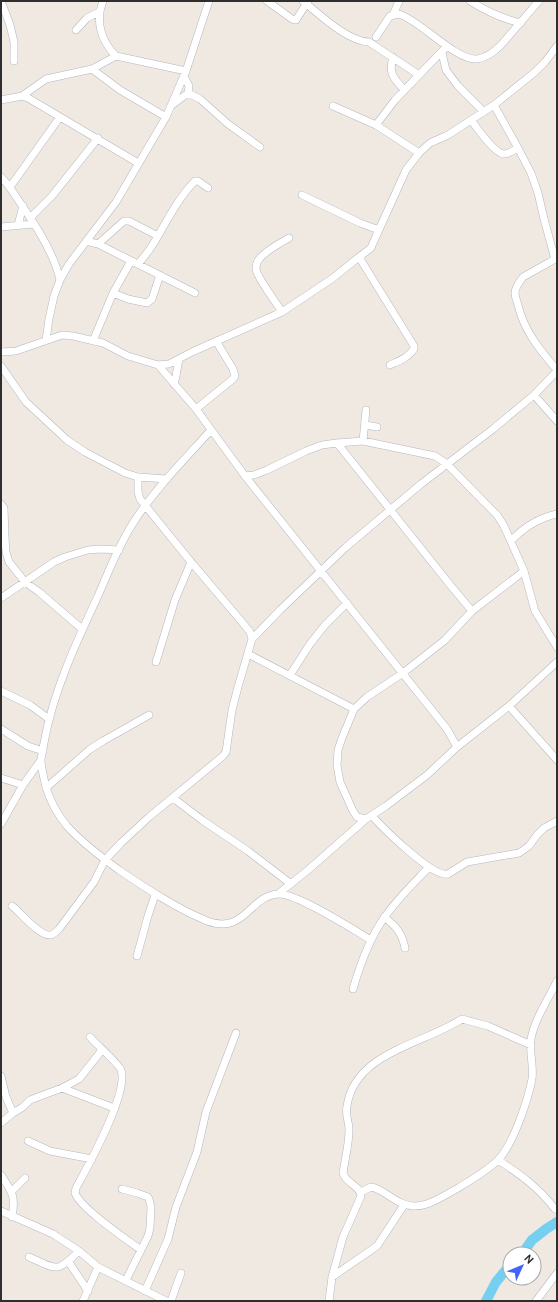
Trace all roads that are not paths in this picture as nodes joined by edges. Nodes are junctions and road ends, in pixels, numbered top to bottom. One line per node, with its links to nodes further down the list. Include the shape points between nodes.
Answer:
1 (1, 1): 19 (street, via 14,42)
2 (103, 1): 9 (street)
3 (209, 1): 21 (street)
4 (267, 1): 8 (street, via 296,20)
5 (400, 1): 10 (street)
6 (470, 1): 11 (street, via 488,12)
7 (539, 1): 11 (street)
8 (306, 2): 18 (street, via 347,34 369,42)
9 (99, 12): 12 (street, via 87,18); 17 (street, via 101,33 109,50)
10 (393, 14): 13 (street); 14 (street, via 399,14 416,23)
11 (520, 23): 14 (street, via 494,52 484,57 470,58)
12 (76, 30)
13 (376, 37)
14 (447, 46): 16 (street)
15 (557, 46): 28 (street, via 535,72)
16 (442, 53): 22 (street); 30 (street, via 446,70)
17 (116, 56): 20 (street); 21 (street)
18 (393, 57): 22 (street); 23 (street, via 391,74)
19 (14, 61)
20 (92, 69): 25 (street, via 46,79); 32 (street, via 120,90)
21 (185, 73): 24 (street, via 189,86); 27 (street)
22 (419, 75): 23 (street)
23 (404, 90): 34 (street)
24 (188, 93): 27 (street); 36 (street, via 200,99 228,124)
25 (22, 96): 26 (street); 31 (street, via 37,102)
26 (1, 100)
27 (172, 104): 32 (street)
28 (494, 105): 30 (street); 37 (street)
29 (333, 106): 34 (street)
30 (484, 112): 33 (street)
31 (60, 117): 35 (street); 41 (street)
32 (166, 117): 39 (street)
33 (471, 120): 37 (street, via 497,152 504,154); 38 (street, via 430,143)
34 (376, 125): 38 (street)
35 (98, 138): 39 (street); 45 (street)
36 (260, 147)
37 (518, 148): 54 (street, via 538,193)
38 (419, 153): 48 (street, via 406,170)
39 (138, 163): 51 (street, via 116,202)
40 (1, 177): 41 (street)
41 (10, 187): 44 (street)
42 (208, 188): 49 (street, via 195,181 184,193)
43 (302, 195): 48 (street)
44 (23, 206): 45 (street); 46 (street)
45 (32, 221): 46 (street); 58 (street, via 56,264)
46 (18, 225): 47 (street)
47 (1, 228)
48 (380, 230): 53 (street, via 371,248)
49 (158, 236): 52 (street, via 124,220); 56 (street)
50 (289, 238): 61 (street, via 267,251 257,263 256,270)
51 (86, 241): 52 (street); 58 (street)
52 (98, 244): 55 (street)
53 (360, 257): 61 (street); 68 (street, via 414,346 411,354)
54 (556, 259): 70 (street, via 523,277 515,293 528,333)
55 (131, 261): 56 (street); 59 (street)
56 (138, 264): 57 (street)
57 (160, 275): 59 (street, via 152,298 147,303); 60 (street)
58 (60, 280): 62 (street, via 54,296)
59 (113, 293): 63 (street)
60 (195, 293)
61 (282, 312): 64 (street)
62 (46, 340): 63 (street, via 62,335); 65 (street, via 16,351)
63 (93, 341): 67 (street)
64 (216, 341): 66 (street); 73 (street, via 235,376)
65 (1, 352)
66 (179, 359): 67 (street, via 169,364); 71 (street)
67 (158, 365): 71 (street)
68 (390, 365)
69 (1, 366): 83 (street, via 26,402 67,440 125,473)
70 (557, 371): 72 (street)
71 (174, 384): 73 (street)
72 (534, 395): 75 (street); 81 (street)
73 (196, 409): 78 (street)
74 (366, 410): 76 (street)
75 (557, 421)
76 (365, 425): 77 (street); 80 (street)
77 (377, 427)
78 (211, 430): 82 (street); 84 (street)
79 (337, 442): 80 (street); 82 (street, via 322,445 267,470); 87 (street)
80 (363, 442): 81 (street, via 429,454)
81 (447, 464): 87 (street); 89 (street, via 497,515)
82 (245, 476): 92 (street)
83 (138, 477): 84 (street); 86 (street, via 138,492)
84 (167, 479): 86 (street)
85 (1, 504): 94 (street, via 4,508 6,552 9,562)
86 (145, 505): 90 (street); 91 (street)
87 (391, 509): 92 (street); 97 (street)
88 (557, 514): 89 (street, via 546,516 528,525)
89 (511, 541): 93 (street)
90 (119, 550): 94 (street, via 101,549 76,553 54,562); 98 (street)
91 (191, 562): 99 (street, via 250,632); 102 (street)
92 (321, 571): 96 (street); 99 (street)
93 (524, 571): 97 (street); 100 (street, via 535,611)
94 (26, 582): 95 (street); 98 (street)
95 (1, 598)
96 (347, 603): 104 (street); 105 (street, via 325,625)
97 (472, 610): 104 (street, via 445,640)
98 (82, 629): 110 (street)
99 (252, 639): 101 (street)
100 (557, 647)
101 (248, 654): 105 (street); 119 (street, via 232,710 226,752)
102 (156, 662)
103 (557, 662): 107 (street)
104 (403, 672): 108 (street); 112 (street)
105 (290, 675): 108 (street)
106 (1, 691): 110 (street, via 30,705)
107 (509, 706): 112 (street); 115 (street)
108 (354, 709): 120 (street, via 338,750 337,765 340,782 353,811 357,817)
109 (149, 715): 118 (street, via 89,750)
110 (49, 719): 113 (street)
111 (1, 729): 113 (street, via 28,746)
112 (457, 746): 120 (street, via 427,775)
113 (43, 751): 114 (street)
114 (41, 760): 117 (street); 118 (street)
115 (557, 760)
116 (1, 778): 117 (street)
117 (23, 785): 122 (street)
118 (46, 788): 123 (street, via 66,825)
119 (172, 798): 123 (street); 125 (street)
120 (369, 818): 124 (street); 125 (street)
121 (557, 821): 124 (street, via 544,828 529,846 519,853 467,862 445,875)
122 (1, 824)
123 (105, 860): 126 (street); 128 (street, via 94,882 59,930 52,935 45,935)
124 (429, 867): 129 (street)
125 (291, 884): 127 (street)
126 (155, 894): 127 (street, via 207,921 221,925 240,918 268,897); 132 (street)
127 (278, 894): 130 (street, via 291,895)
128 (12, 906)
129 (384, 917): 130 (street); 131 (street, via 400,932)
130 (371, 940): 134 (street)
131 (405, 948)
132 (138, 956)
133 (557, 981): 137 (street, via 539,1015)
134 (353, 989)
135 (236, 1033): 166 (street, via 206,1112 197,1152 176,1207 168,1239)
136 (90, 1037): 138 (street)
137 (531, 1045): 146 (street, via 533,1065 529,1090 519,1121); 151 (street, via 488,1026 462,1019 396,1050 368,1068 353,1087 346,1108 349,1130 343,1173 348,1182)
138 (102, 1050): 140 (street, via 79,1079); 141 (street, via 120,1068 122,1076 122,1086)
139 (1, 1076): 142 (street, via 6,1097)
140 (62, 1088): 141 (street); 142 (street, via 30,1100)
141 (114, 1108): 145 (street)
142 (14, 1113): 143 (street)
143 (1, 1123)
144 (28, 1141): 145 (street, via 50,1151)
145 (92, 1159): 156 (street, via 76,1188 76,1196 89,1211)
146 (498, 1160): 152 (street, via 467,1182 429,1203 414,1206); 153 (street, via 530,1182)
147 (1, 1175): 150 (street)
148 (25, 1178): 150 (street)
149 (122, 1189): 156 (street, via 149,1199 150,1228)
150 (12, 1191): 155 (street, via 15,1205)
151 (361, 1192): 152 (street, via 371,1187 375,1188); 163 (street, via 343,1237)
152 (404, 1204): 163 (street, via 377,1246)
153 (555, 1209)
154 (1, 1211): 155 (street)
155 (12, 1217): 157 (street, via 53,1234)
156 (141, 1250): 164 (street)
157 (79, 1251): 159 (street); 160 (street)
158 (29, 1257): 159 (street, via 53,1267 61,1266)
159 (68, 1261): 165 (street)
160 (98, 1267): 164 (street); 165 (street)
161 (181, 1273): 170 (street)
162 (557, 1273): 171 (street)
163 (332, 1278): 167 (street)
164 (126, 1280): 166 (street)
165 (88, 1291): 168 (street)
166 (145, 1291): 169 (street)
167 (328, 1300)
168 (83, 1301)
169 (166, 1301)
170 (171, 1301)
171 (536, 1301)

